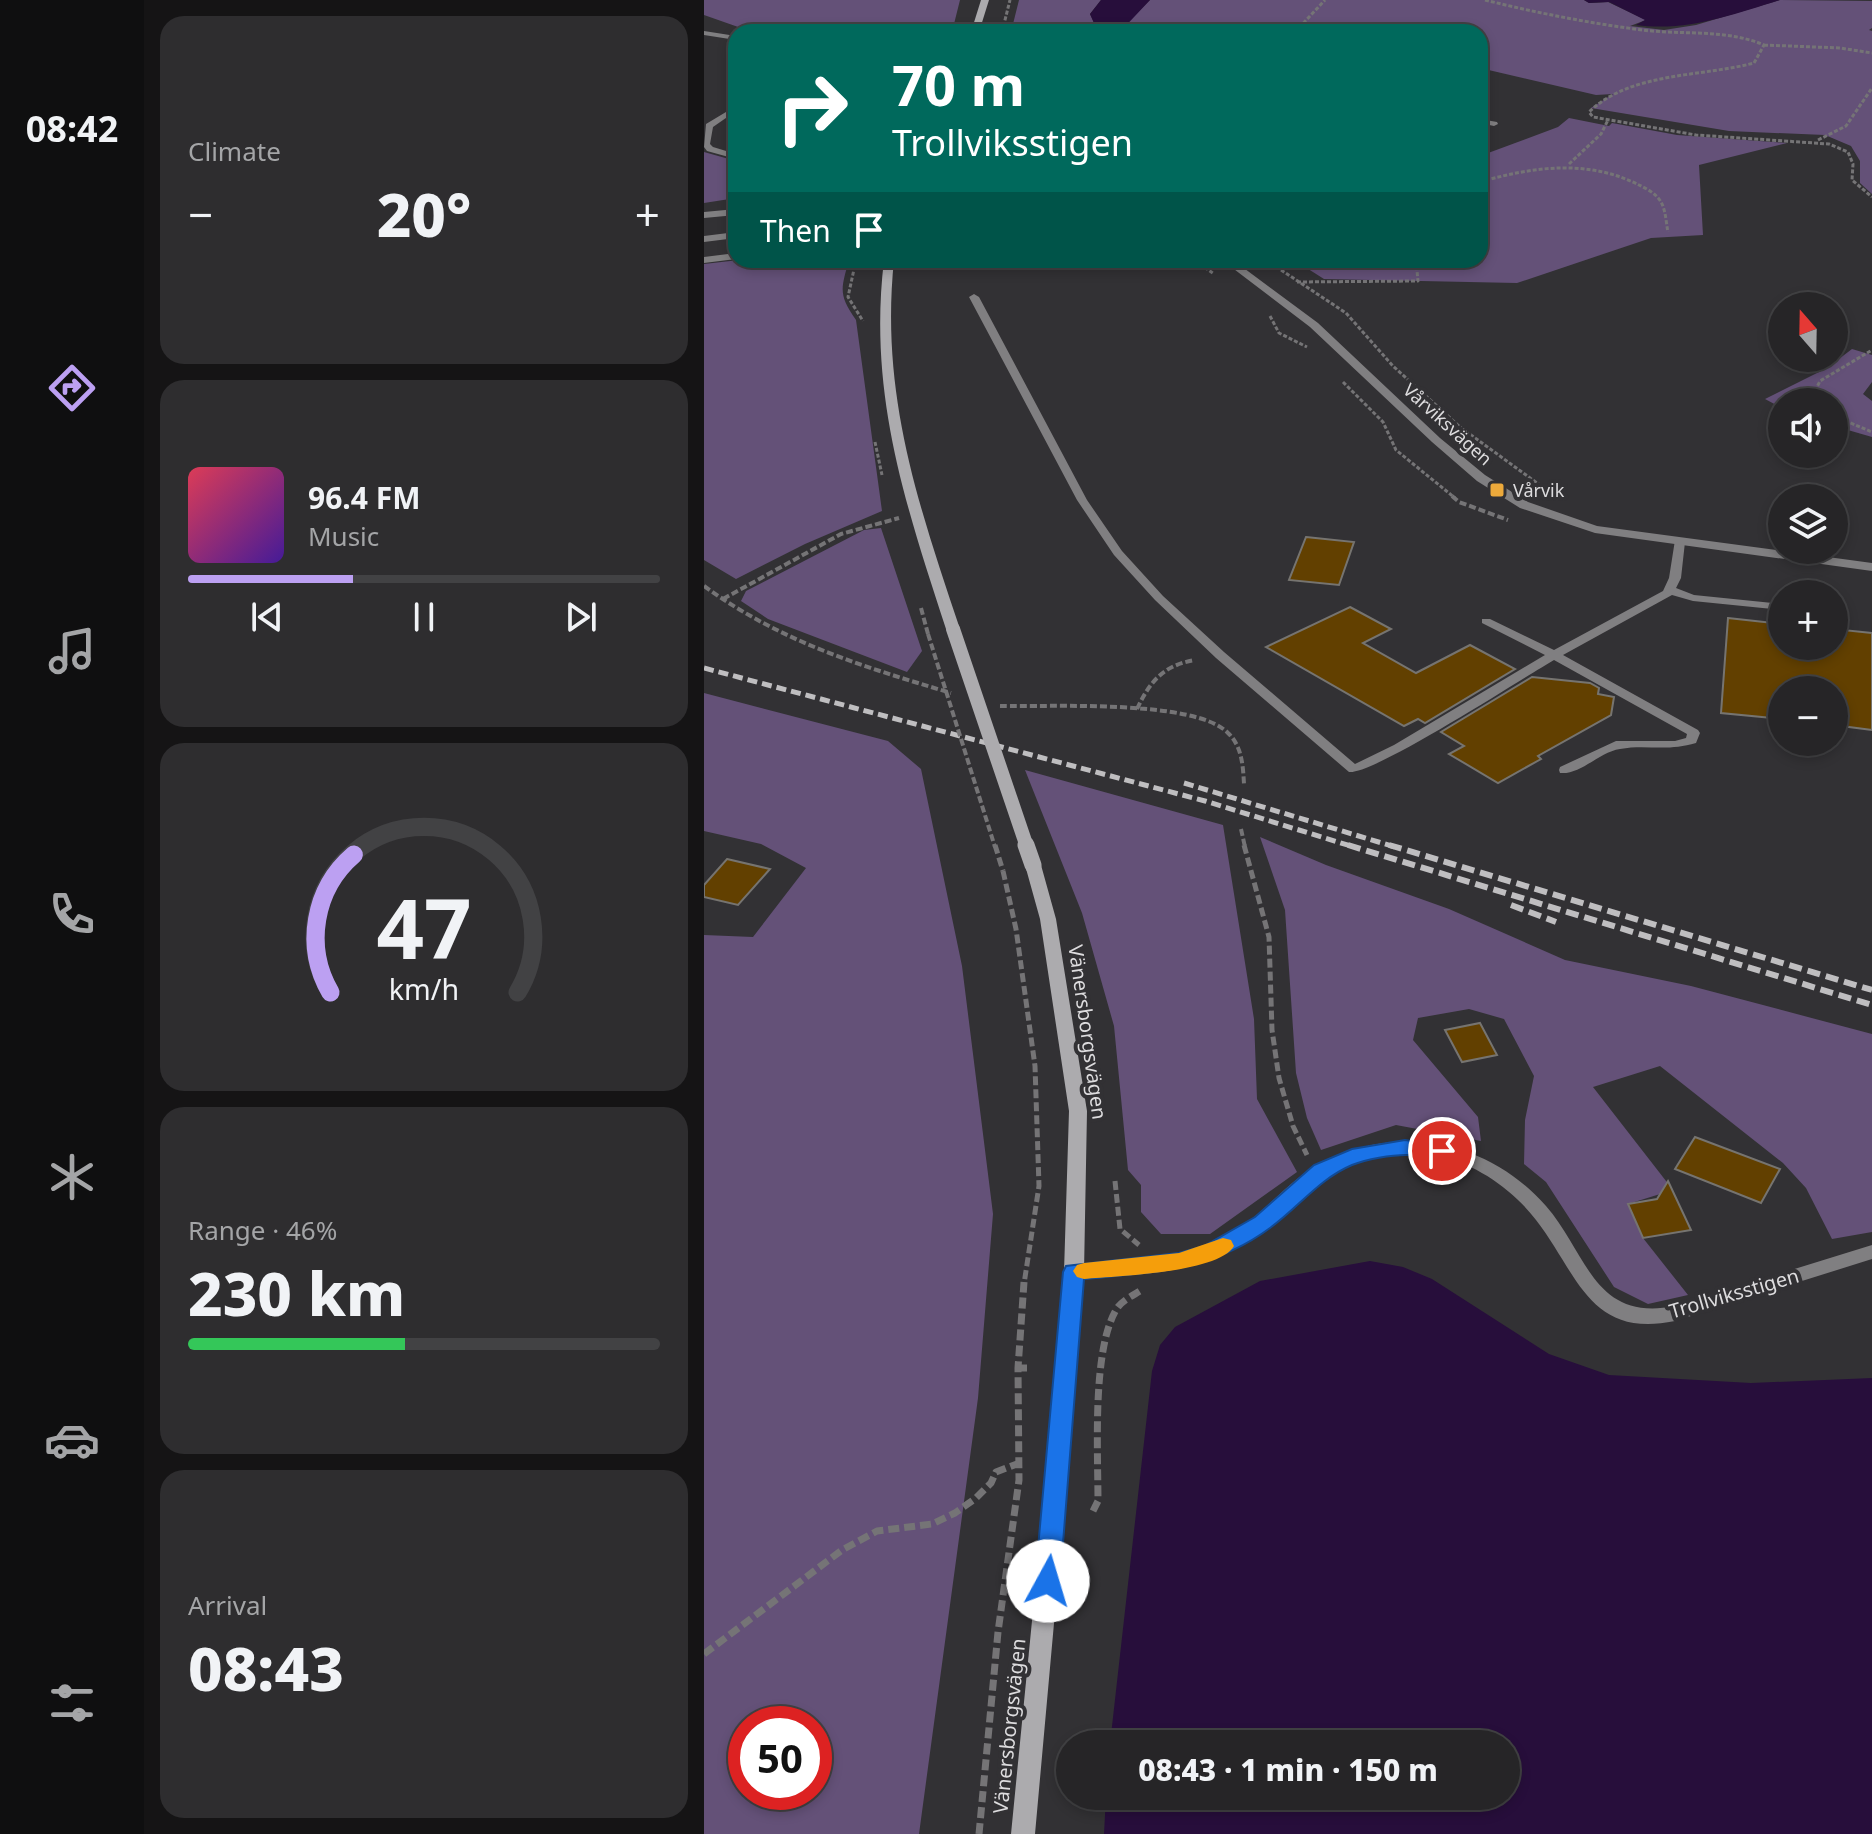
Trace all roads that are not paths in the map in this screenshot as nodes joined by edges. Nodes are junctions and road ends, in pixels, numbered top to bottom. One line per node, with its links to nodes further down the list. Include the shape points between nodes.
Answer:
1 (985, 0): 2 (main road)
2 (978, 24)
3 (704, 33): 4 (lane)
4 (728, 37)
5 (728, 113): 8 (lane)
6 (1488, 123): 7 (lane)
7 (1494, 124)
8 (706, 125): 9 (lane, via 706,144)
9 (728, 155)
10 (728, 213): 11 (street)
11 (704, 215)
12 (728, 236): 13 (lane)
13 (704, 239)
14 (728, 257): 15 (lane)
15 (704, 260)
16 (888, 268): 27 (main road, Vänersborgsvägen, bridge, via 883,321 894,419 916,516 1048,919 1078,1111)
17 (1238, 268): 19 (street, Vårviksvägen, via 1314,325 1436,440 1510,498 1595,529)
18 (974, 297): 24 (lane, via 1069,478 1110,542 1220,655 1354,769)
19 (1679, 542): 20 (street, Vårviksvägen); 21 (lane)
20 (1872, 567)
21 (1669, 590): 22 (lane, via 1693,598); 24 (lane)
22 (1768, 606)
23 (1486, 621): 24 (lane)
24 (1554, 655): 25 (lane, via 1694,733 1692,740 1676,745 1616,745)
25 (1565, 770)
26 (1872, 1252): 27 (street, Trollviksstigen, via 1698,1306 1646,1317 1618,1312 1595,1295 1544,1217 1516,1185 1472,1159 1405,1147 1352,1157 1322,1170 1262,1222 1210,1253)
27 (1074, 1272): 28 (main road, Vänersborgsvägen)
28 (1023, 1834)

